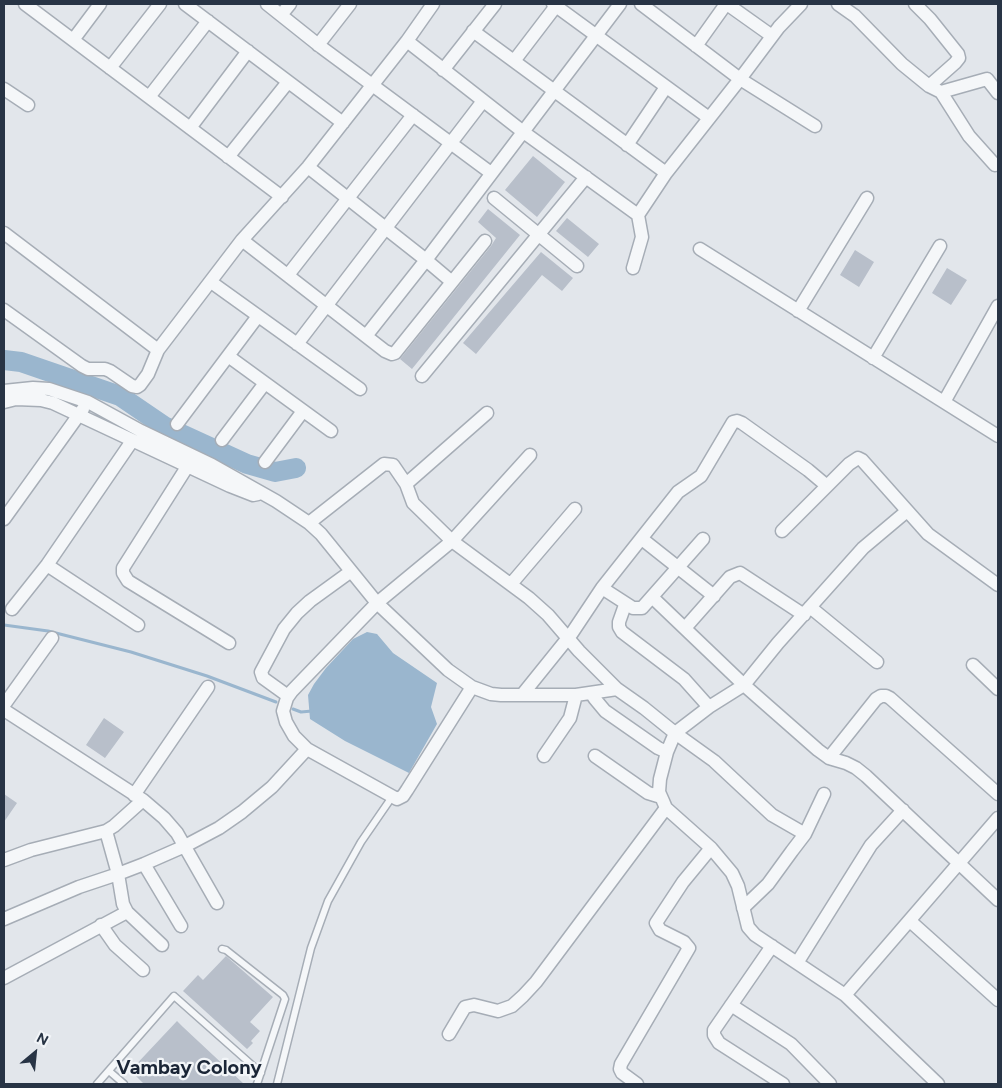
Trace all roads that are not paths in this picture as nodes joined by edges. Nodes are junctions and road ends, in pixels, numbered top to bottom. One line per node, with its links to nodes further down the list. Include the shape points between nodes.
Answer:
1 (100, 4): 22 (street)
2 (160, 4): 28 (street)
3 (185, 4): 18 (street)
4 (267, 4): 17 (street)
5 (290, 4): 17 (street)
6 (350, 4): 24 (street)
7 (433, 4): 23 (street)
8 (495, 4): 19 (street)
9 (620, 4): 20 (street)
10 (641, 4): 25 (street)
11 (727, 4): 21 (street); 25 (street)
12 (801, 4): 21 (street)
13 (838, 4): 35 (street, via 855,16 902,64)
14 (914, 4): 35 (street, via 930,19 959,58)
15 (555, 5): 20 (street); 27 (street)
16 (33, 6): 22 (street)
17 (281, 16): 24 (street)
18 (208, 21): 26 (street); 38 (street)
19 (473, 31): 27 (street); 29 (street)
20 (596, 36): 33 (street); 36 (street)
21 (772, 36): 30 (street)
22 (73, 40): 28 (street)
23 (407, 41): 29 (street); 32 (street)
24 (318, 45): 32 (street)
25 (696, 46): 30 (street)
26 (248, 51): 31 (street); 45 (street)
27 (514, 61): 36 (street)
28 (110, 68): 38 (street)
29 (443, 70): 39 (street)
30 (740, 79): 42 (street); 44 (street)
31 (288, 82): 43 (street); 49 (street)
32 (374, 85): 41 (street); 43 (street)
33 (666, 87): 42 (street); 48 (street)
34 (4, 89): 40 (street)
35 (935, 89): 37 (street, via 987,79); 50 (street)
36 (553, 91): 46 (street); 48 (street)
37 (998, 93)
38 (149, 97): 45 (street)
39 (483, 101): 46 (street); 47 (street)
40 (28, 105)
41 (413, 115): 47 (street); 56 (street)
42 (709, 118): 53 (street)
43 (343, 123): 51 (street)
44 (815, 126)
45 (190, 128): 49 (street)
46 (522, 131): 52 (street); 54 (street)
47 (451, 143): 52 (street); 60 (street)
48 (627, 144): 53 (street)
49 (228, 157): 55 (street)
50 (995, 165)
51 (308, 167): 55 (street); 56 (street)
52 (491, 173): 67 (street)
53 (666, 173): 59 (street)
54 (586, 176): 59 (street); 62 (street)
55 (282, 197): 63 (street)
56 (349, 198): 60 (street); 70 (street)
57 (494, 198): 62 (street)
58 (867, 198): 76 (street)
59 (638, 215): 69 (street, via 642,237)
60 (387, 228): 67 (street); 73 (street)
61 (4, 233): 80 (street)
62 (538, 234): 68 (street); 83 (street)
63 (242, 240): 70 (street); 71 (street)
64 (485, 241): 72 (street)
65 (940, 246): 82 (street)
66 (700, 250): 76 (street)
67 (426, 260): 72 (street); 78 (street)
68 (577, 266)
69 (633, 268)
70 (288, 275): 73 (street)
71 (211, 282): 77 (street); 80 (street)
72 (452, 282): 78 (street, via 395,353 388,354)
73 (326, 305): 78 (street); 79 (street)
74 (998, 306): 89 (street)
75 (4, 310): 80 (street, via 82,366 110,371 132,386 140,385 148,374)
76 (798, 311): 82 (street)
77 (258, 316): 79 (street); 81 (street)
78 (366, 336)
79 (297, 344): 85 (street)
80 (158, 350)
81 (228, 356): 84 (street); 93 (street)
82 (873, 358): 89 (street)
83 (422, 376)
84 (265, 383): 90 (street); 96 (street)
85 (360, 389)
86 (4, 391): 88 (street, via 49,389)
87 (4, 402): 92 (street, via 41,400)
88 (88, 402): 92 (street); 103 (street)
89 (944, 402): 95 (street)
90 (303, 411): 94 (street); 99 (street)
91 (487, 414): 101 (street)
92 (79, 415): 97 (street); 106 (street)
93 (177, 424)
94 (331, 431)
95 (998, 436)
96 (222, 440)
97 (132, 441): 100 (street); 112 (street)
98 (530, 455): 111 (street)
99 (265, 462)
100 (188, 467): 103 (street, via 246,493); 128 (street, via 123,568 123,573 128,581)
101 (406, 484): 107 (street, via 393,465 384,464); 111 (street, via 413,503)
102 (827, 486): 105 (street, via 858,458); 108 (street); 109 (street, via 742,423 733,422 701,476 678,492)
103 (265, 494): 107 (street)
104 (575, 509): 115 (street)
105 (907, 511): 116 (street, via 928,534); 123 (street, via 863,548)
106 (4, 518)
107 (309, 523): 114 (street, via 322,534)
108 (782, 531)
109 (642, 539): 113 (street); 117 (street)
110 (703, 539): 113 (street)
111 (452, 541): 115 (street); 120 (street)
112 (47, 565): 122 (street); 124 (street)
113 (678, 568): 118 (street); 119 (street)
114 (350, 572): 120 (street); 139 (street, via 297,614 284,629 261,672 263,678)
115 (511, 584): 127 (street, via 548,615)
116 (998, 585)
117 (602, 588): 121 (street); 127 (street)
118 (714, 596): 123 (street, via 730,577 740,573); 125 (street)
119 (652, 597): 121 (street, via 642,608); 125 (street)
120 (377, 603): 133 (street, via 448,670); 139 (street)
121 (626, 604): 141 (street, via 619,622 622,632 684,679)
122 (12, 609)
123 (807, 611): 129 (street); 131 (street)
124 (138, 625)
125 (686, 628): 131 (street)
126 (52, 638): 140 (street)
127 (568, 638): 134 (street); 137 (street)
128 (229, 643)
129 (877, 662)
130 (973, 665): 135 (street)
131 (744, 685): 141 (street); 148 (street)
132 (208, 687): 151 (street)
133 (472, 687): 137 (street, via 491,694); 152 (street, via 403,796)
134 (617, 689): 136 (street); 143 (street)
135 (998, 689)
136 (592, 693): 138 (street); 145 (street, via 605,711)
137 (522, 695): 138 (street)
138 (576, 695): 146 (street, via 570,718)
139 (288, 696): 144 (street, via 283,711 286,722 294,736)
140 (4, 705)
141 (710, 707): 143 (street)
142 (4, 710): 151 (street)
143 (676, 733): 145 (street); 157 (street, via 714,761 772,815)
144 (307, 748): 152 (street); 158 (street, via 272,787 242,812)
145 (667, 752): 153 (street, via 659,792)
146 (544, 756)
147 (594, 756): 153 (street)
148 (829, 758): 150 (street, via 876,699 886,696); 154 (street, via 856,768)
149 (824, 794): 157 (street)
150 (998, 794)
151 (139, 797): 156 (street); 158 (street, via 172,826)
152 (392, 797): 188 (lane, via 361,842 328,901 312,948)
153 (664, 803): 159 (street); 181 (street, via 523,996 512,1006 498,1011 474,1004 465,1007)
154 (902, 810): 161 (street); 175 (street, via 870,845)
155 (998, 818): 161 (street)
156 (106, 831): 160 (street); 163 (street)
157 (805, 834): 166 (street, via 768,884)
158 (185, 846): 162 (street); 165 (street)
159 (711, 848): 166 (street, via 732,873); 189 (street, via 656,923 660,930 689,948 620,1069)
160 (4, 860)
161 (959, 862): 164 (street); 169 (street)
162 (144, 864): 163 (street); 171 (street)
163 (118, 874): 167 (street); 168 (street)
164 (998, 900)
165 (217, 903)
166 (743, 908): 173 (street, via 748,927)
167 (127, 912): 170 (street); 172 (street)
168 (4, 919)
169 (910, 921): 178 (street); 179 (street)
170 (101, 925): 176 (street, via 115,945); 177 (street)
171 (181, 926)
172 (162, 945)
173 (772, 946): 175 (street); 180 (street)
174 (222, 949): 183 (lane, via 285,999)
175 (797, 963): 178 (street)
176 (142, 970)
177 (4, 978)
178 (845, 995): 184 (street)
179 (998, 1000)
180 (731, 1005): 190 (street, via 714,1030 716,1039); 191 (street, via 791,1044)
181 (449, 1034)
182 (109, 1071): 183 (lane, via 174,996); 185 (lane); 186 (lane)
183 (261, 1073): 187 (lane)
184 (930, 1082)
185 (97, 1084)
186 (124, 1084)
187 (257, 1084)
188 (277, 1084)
189 (637, 1084)
190 (784, 1084)
191 (830, 1084)

